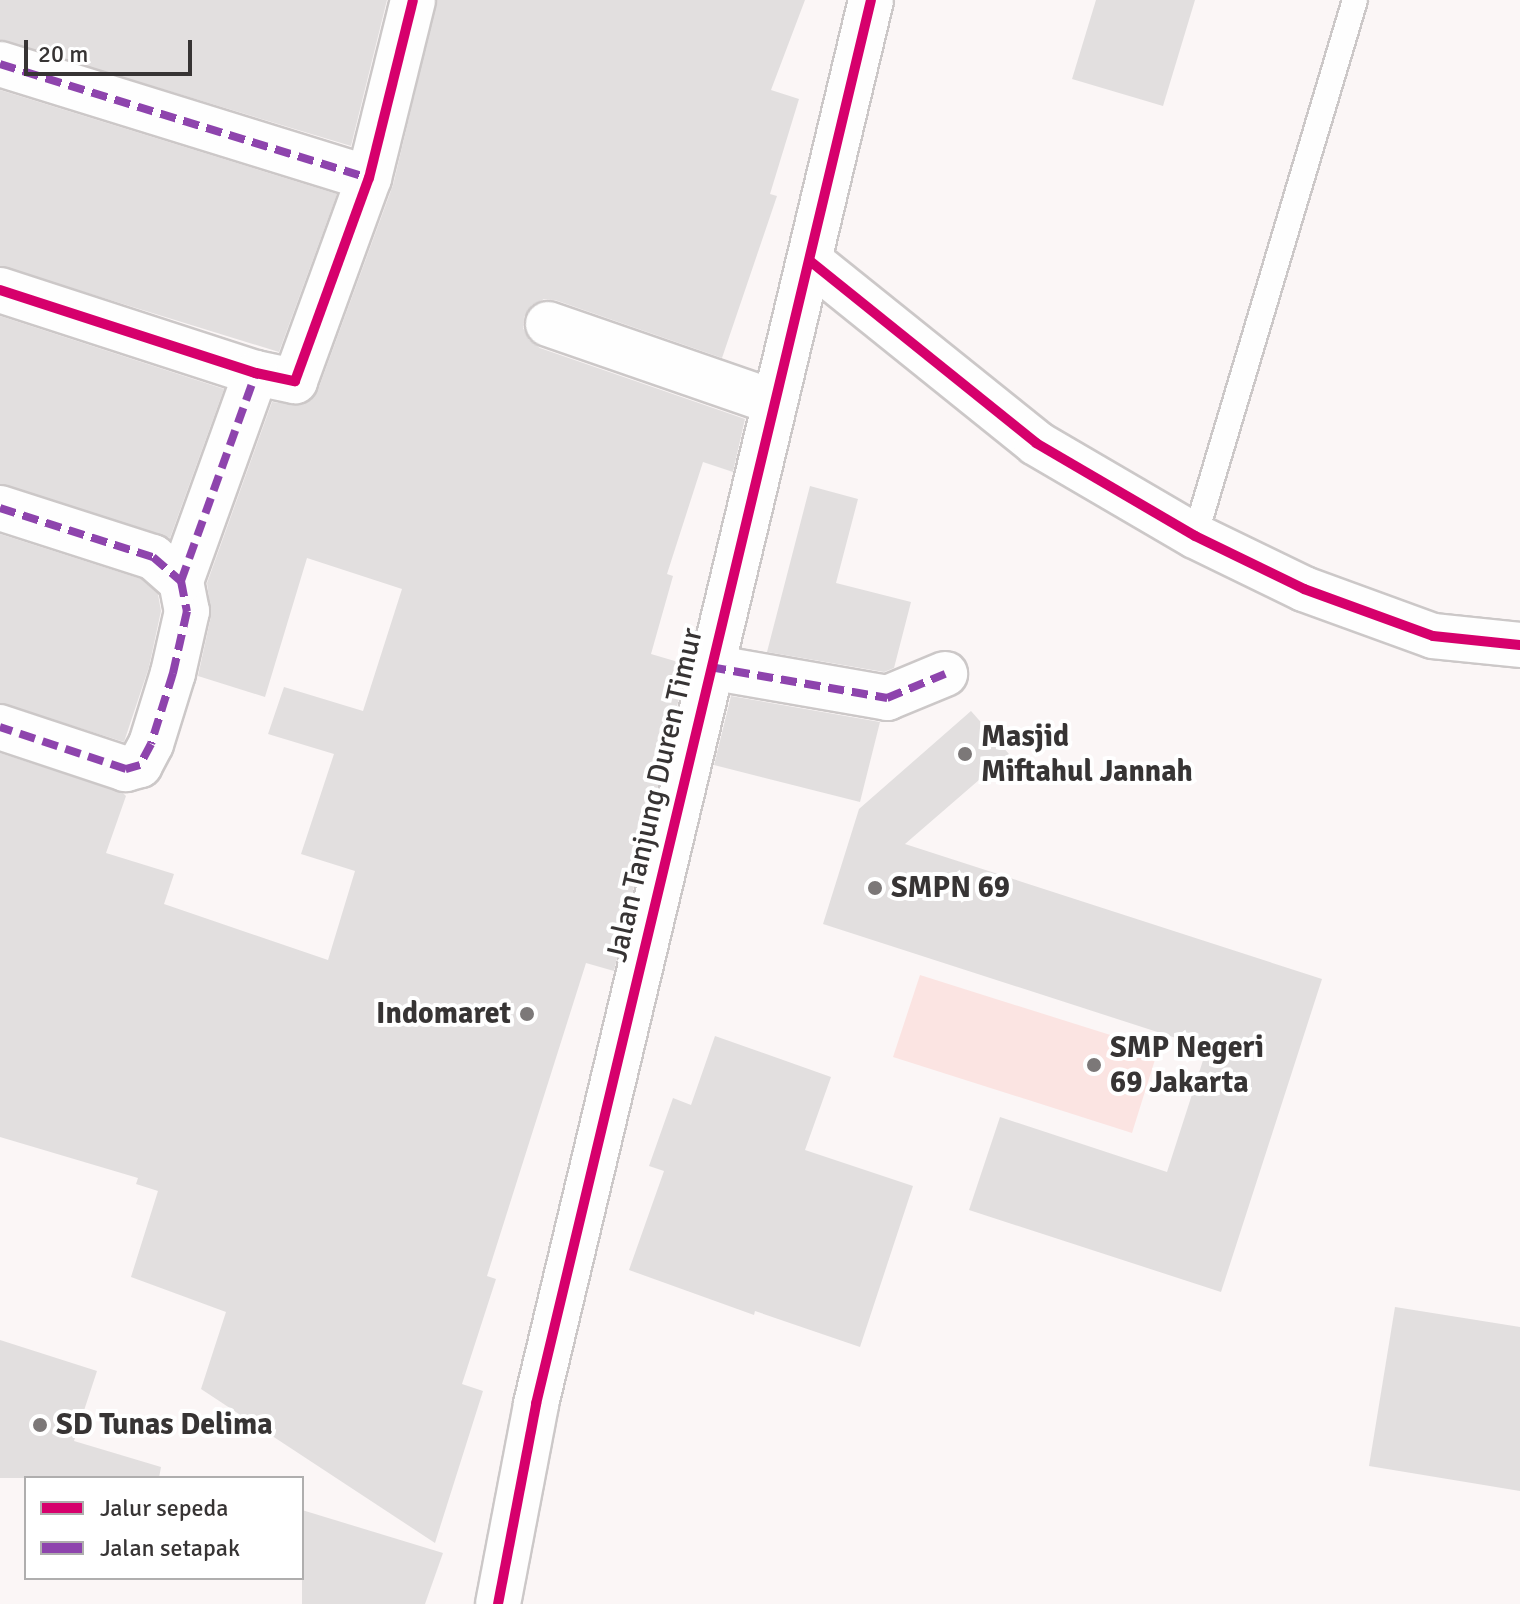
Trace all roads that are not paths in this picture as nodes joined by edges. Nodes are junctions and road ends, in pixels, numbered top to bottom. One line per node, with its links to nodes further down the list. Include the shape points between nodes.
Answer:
1 (413, 0): 5 (street)
2 (871, 0): 6 (street, Jalan Tanjung Duren Timur)
3 (1355, 0): 12 (lane)
4 (0, 64): 5 (street)
5 (369, 178): 9 (street, via 300,377 295,381)
6 (810, 261): 10 (street, Jalan Tanjung Duren Timur); 12 (street, via 1036,443)
7 (0, 290): 9 (street)
8 (548, 324): 10 (street)
9 (256, 373): 13 (street)
10 (773, 402): 15 (street, Jalan Tanjung Duren Timur)
11 (0, 508): 13 (street, via 153,557)
12 (1195, 536): 14 (street, via 1304,589 1433,636)
13 (181, 581): 17 (street, via 187,611 173,673 140,765 126,769)
14 (1520, 645)
15 (710, 667): 16 (street, via 887,698); 18 (street, Jalan Tanjung Duren Timur, via 536,1404)
16 (945, 674)
17 (0, 727)
18 (498, 1604)

